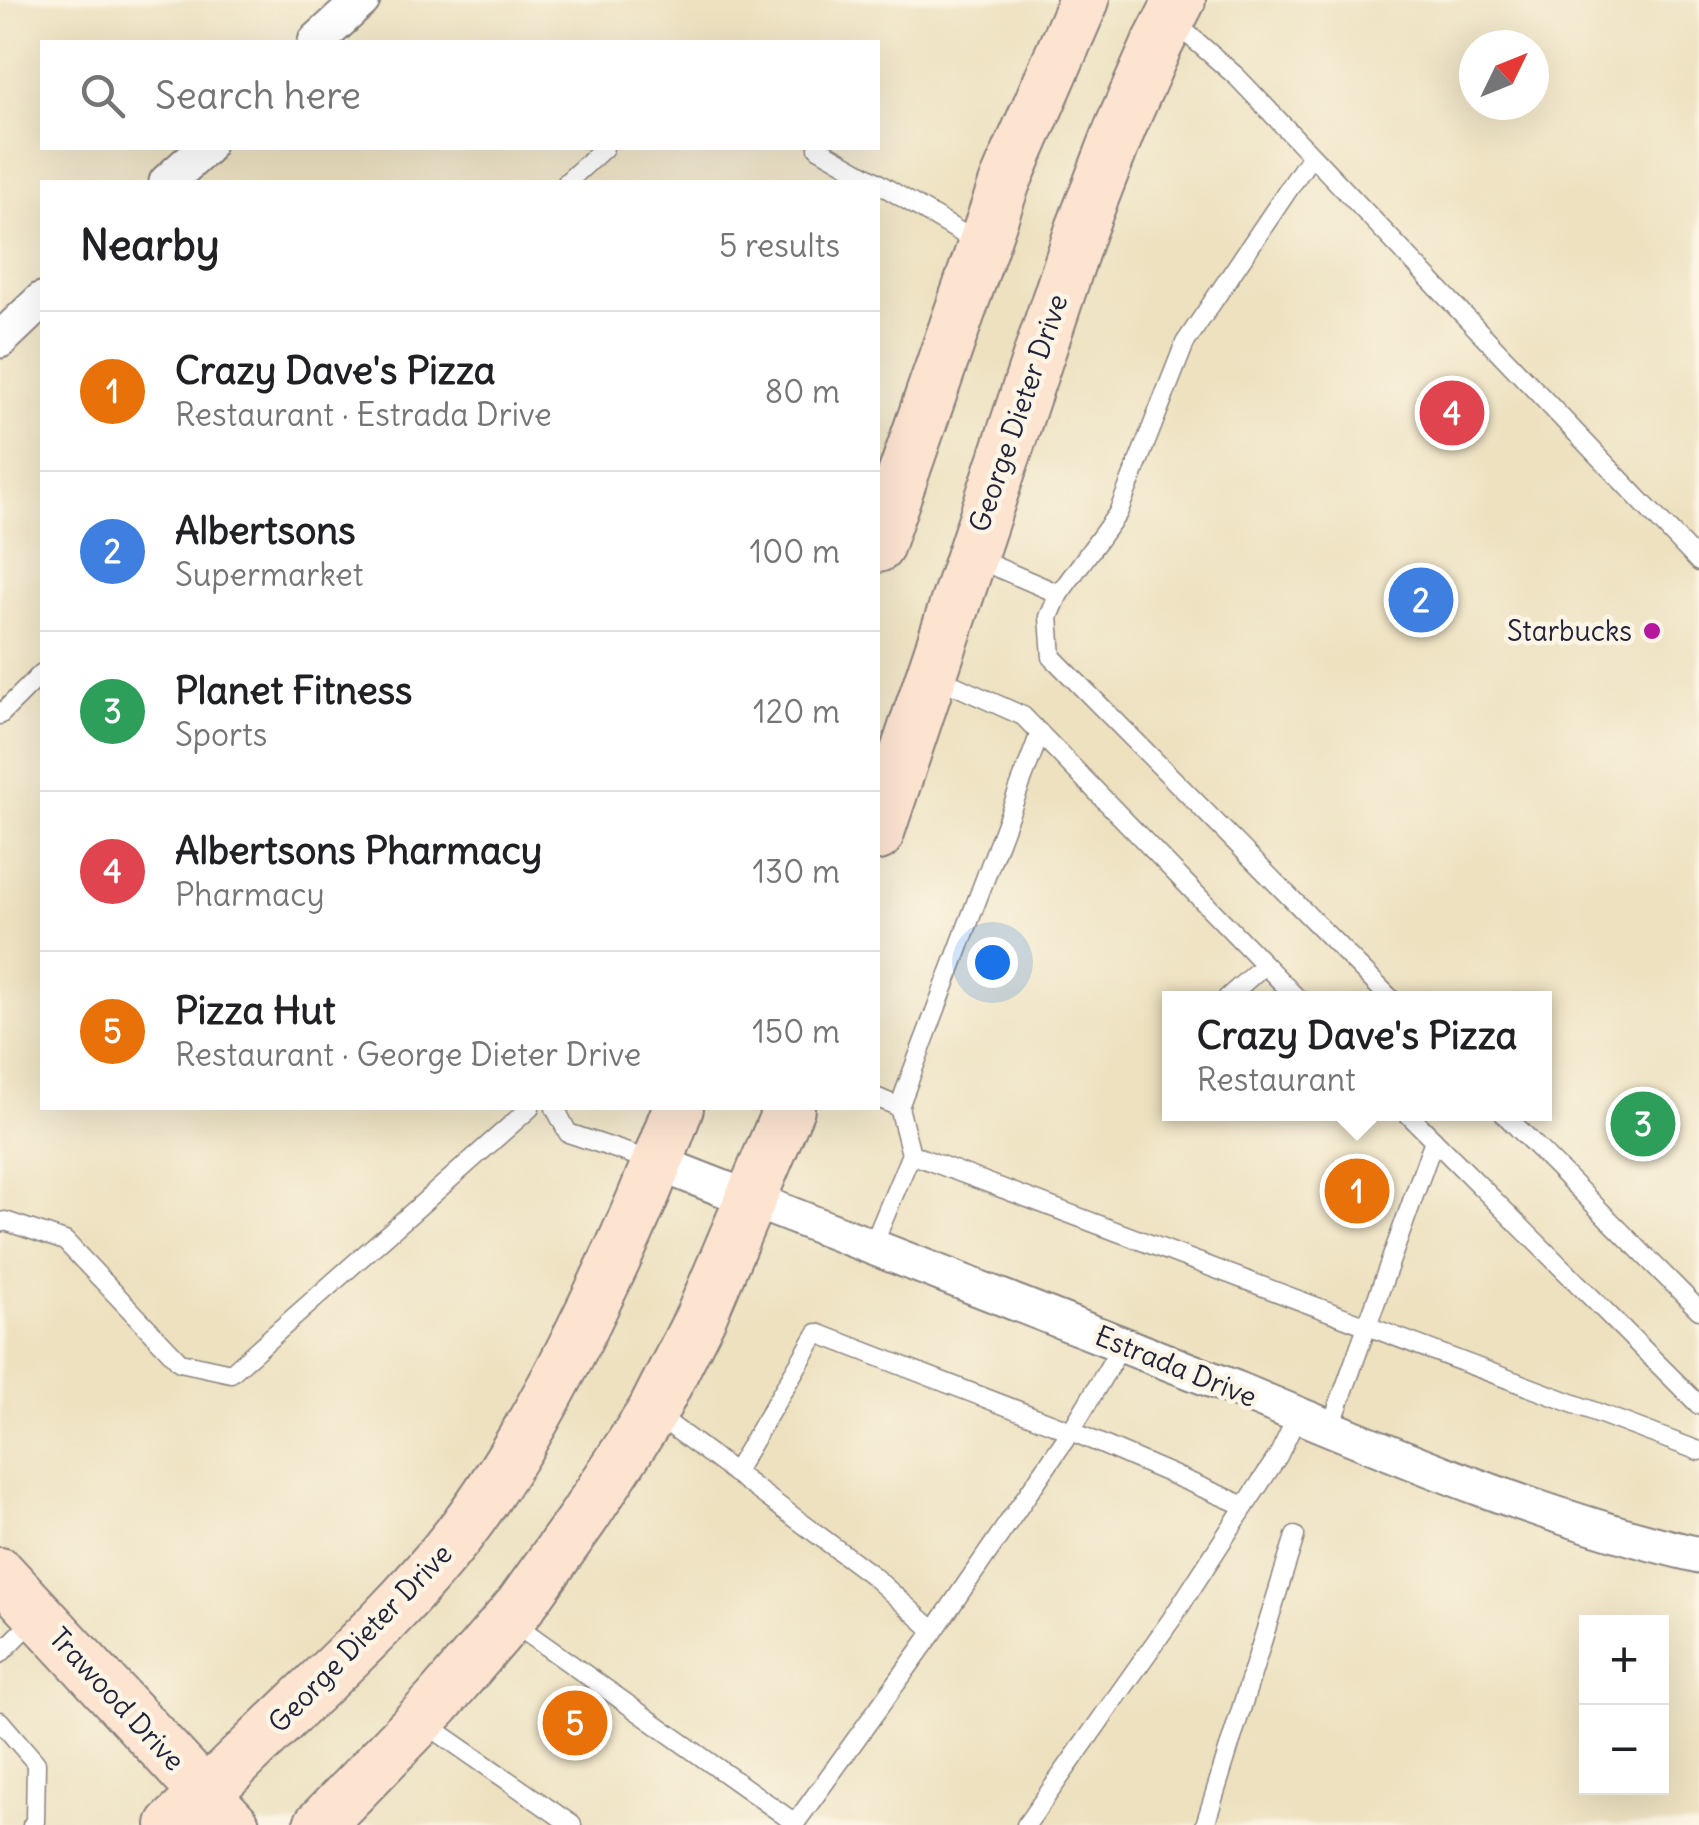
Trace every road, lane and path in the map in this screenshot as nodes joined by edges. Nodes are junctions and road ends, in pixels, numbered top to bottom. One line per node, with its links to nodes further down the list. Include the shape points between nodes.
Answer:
1 (362, 0): 4 (street)
2 (1084, 0): 13 (main road)
3 (1163, 6): 8 (lane); 17 (main road, George Dieter Drive)
4 (318, 40)
5 (203, 150): 9 (street)
6 (602, 150): 10 (lane)
7 (821, 150): 11 (lane)
8 (1311, 156): 18 (lane); 19 (lane, via 1185,343 1118,512)
9 (169, 180)
10 (568, 180)
11 (872, 180)
12 (880, 185): 13 (lane)
13 (984, 246): 16 (main road)
14 (40, 302): 15 (street)
15 (0, 340)
16 (880, 540)
17 (970, 556): 19 (lane); 21 (main road, George Dieter Drive)
18 (1699, 562)
19 (1059, 594): 28 (lane, via 1049,618 1052,657)
20 (40, 674): 22 (lane)
21 (930, 675): 23 (lane, via 1023,716); 24 (main road, George Dieter Drive)
22 (0, 714)
23 (1040, 733): 25 (lane); 30 (lane)
24 (880, 829)
25 (1264, 964): 26 (lane); 27 (lane)
26 (1235, 991)
27 (1290, 991)
28 (1383, 991)
29 (880, 1099): 30 (lane)
30 (899, 1107): 38 (lane)
31 (528, 1110): 41 (lane, via 231,1373 180,1362 65,1242)
32 (557, 1110): 39 (lane, via 568,1133)
33 (677, 1110): 39 (main road, George Dieter Drive)
34 (789, 1110): 40 (main road)
35 (1415, 1121): 37 (lane)
36 (1511, 1121): 43 (lane)
37 (1434, 1140): 44 (lane); 46 (lane)
38 (911, 1154): 42 (lane); 44 (lane)
39 (658, 1163): 40 (street, Estrada Drive); 62 (main road, George Dieter Drive, via 574,1346 488,1495 412,1590)
40 (751, 1200): 42 (street, Estrada Drive); 47 (main road)
41 (0, 1224)
42 (872, 1247): 45 (street, Estrada Drive)
43 (1699, 1310)
44 (1368, 1326): 48 (lane); 50 (lane)
45 (1122, 1345): 48 (street, Estrada Drive); 49 (lane)
46 (1699, 1405)
47 (653, 1412): 51 (lane); 57 (main road)
48 (1314, 1422): 52 (lane, via 1278,1456); 54 (street, Estrada Drive, via 1566,1519 1646,1543)
49 (1070, 1431): 51 (lane, via 817,1333); 52 (lane); 58 (lane)
50 (1699, 1450)
51 (734, 1472): 58 (lane)
52 (1245, 1506): 67 (lane)
53 (1295, 1536): 68 (lane)
54 (1697, 1547)
55 (0, 1573): 56 (main road, Trawood Drive)
56 (39, 1615): 59 (lane); 62 (main road, Trawood Drive)
57 (508, 1620): 60 (main road); 64 (lane)
58 (934, 1631): 64 (lane)
59 (0, 1654)
60 (420, 1720): 65 (main road); 66 (lane)
61 (0, 1721): 63 (lane, via 36,1763)
62 (204, 1815)
63 (35, 1824)
64 (794, 1824)
65 (319, 1825)
66 (572, 1825)
67 (1026, 1825)
68 (1205, 1825)

